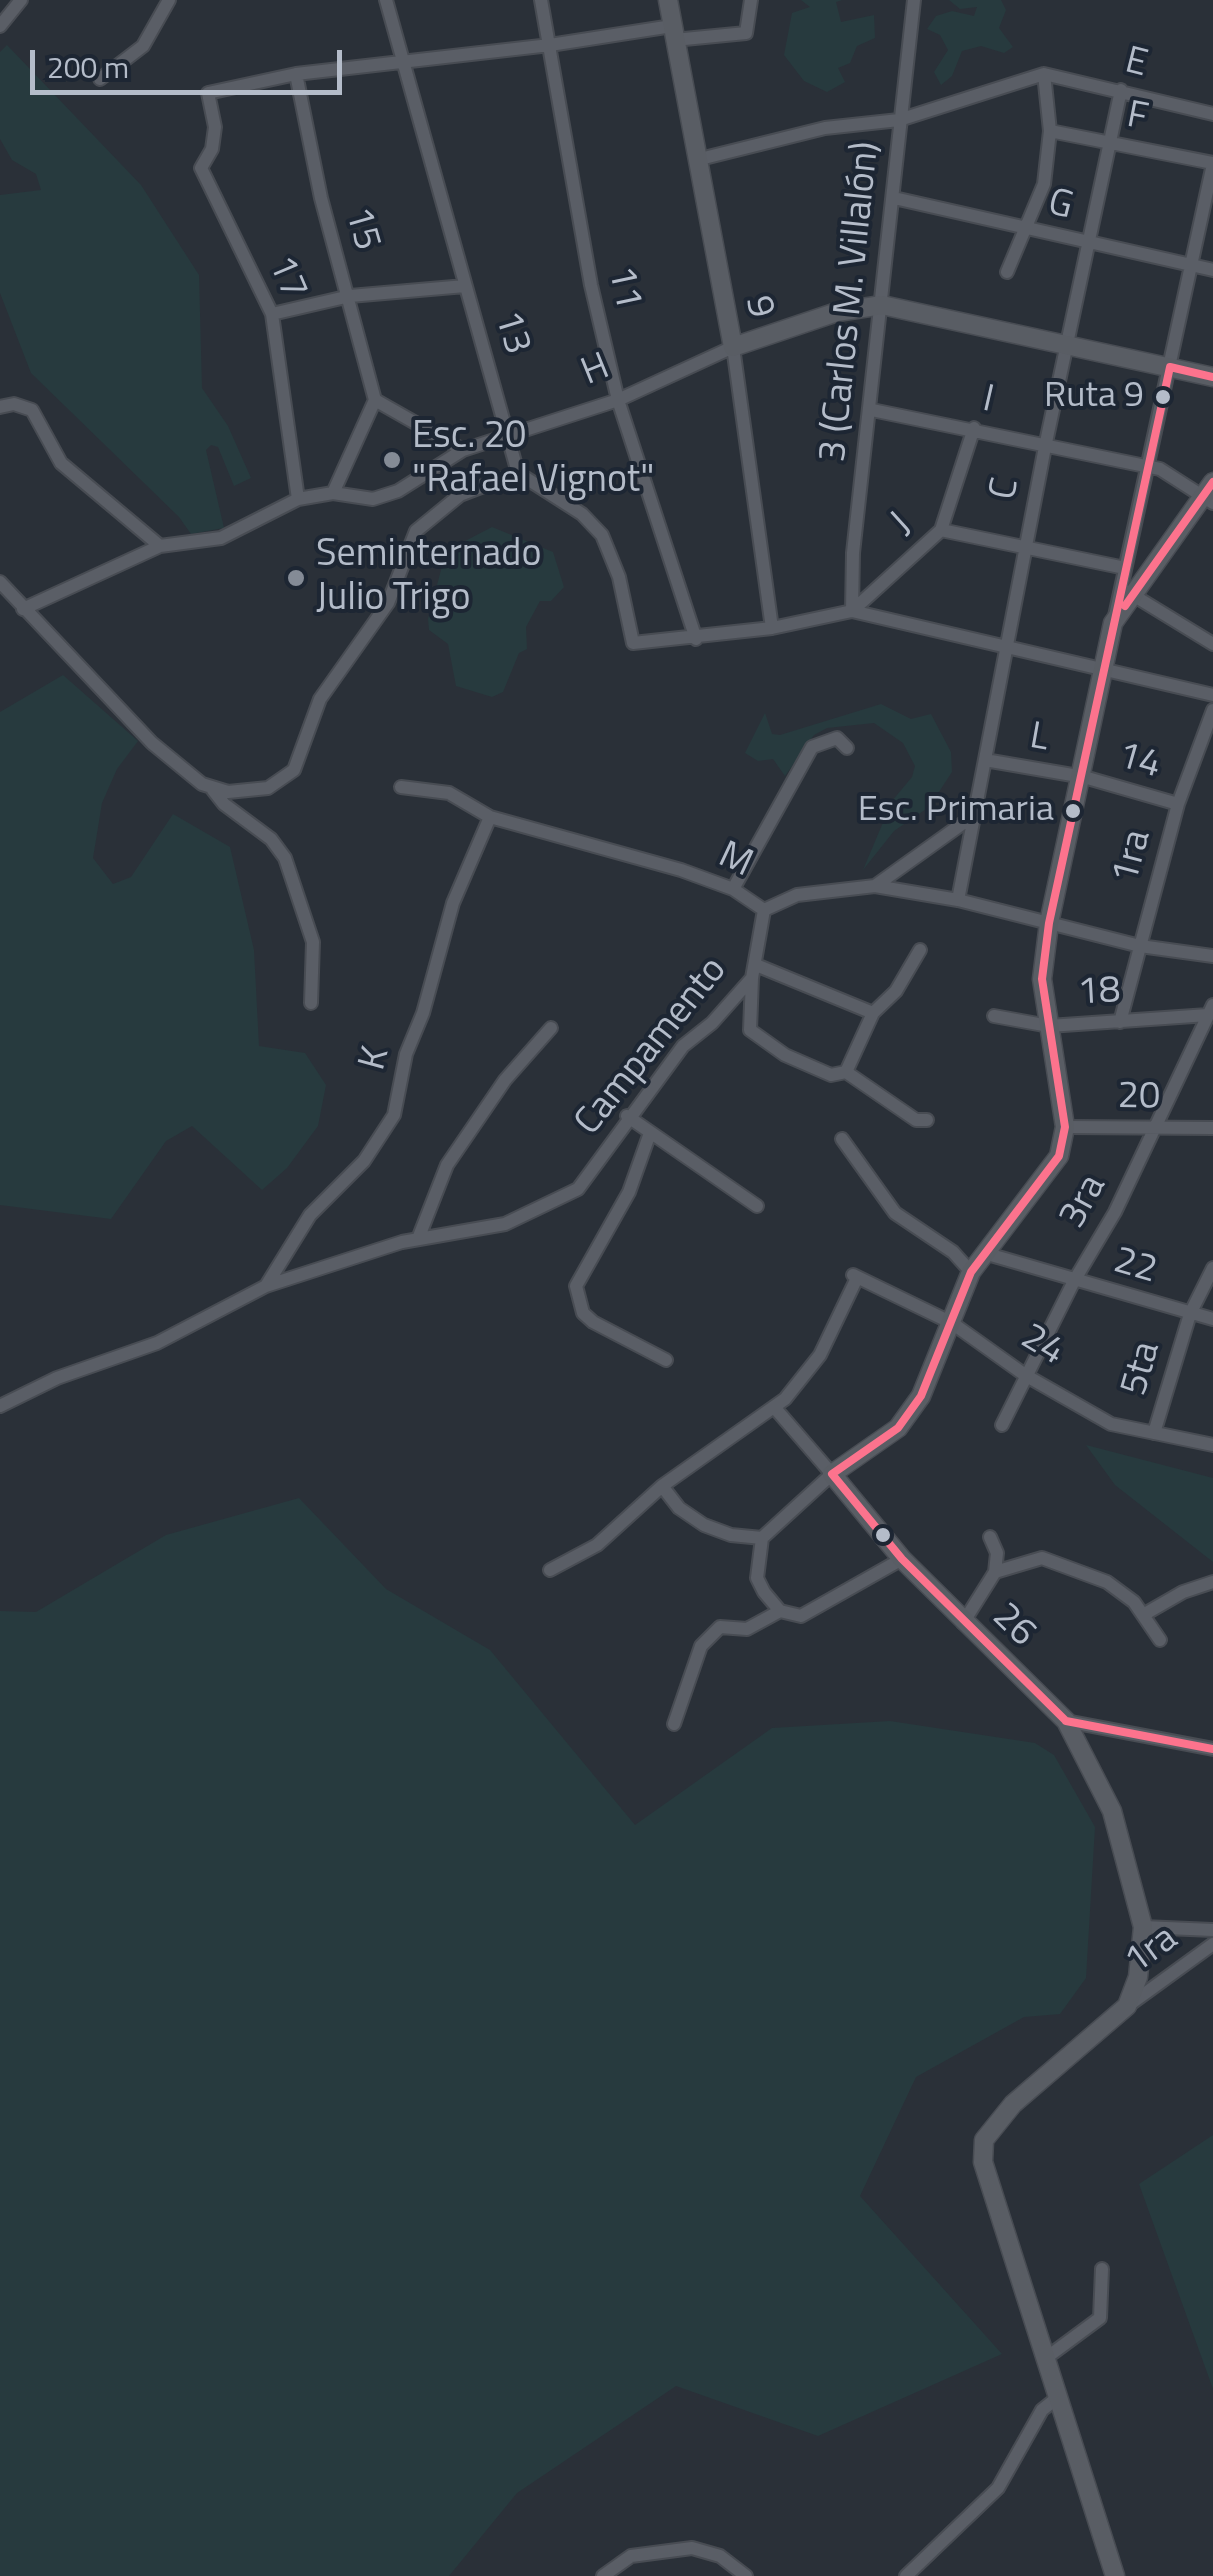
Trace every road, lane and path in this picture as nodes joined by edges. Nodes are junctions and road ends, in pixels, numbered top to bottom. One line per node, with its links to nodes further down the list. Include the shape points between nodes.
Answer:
1 (21, 0): 8 (street)
2 (169, 0): 14 (street, via 144,46)
3 (386, 0): 11 (street, 13)
4 (541, 0): 10 (street, 11)
5 (668, 0): 9 (street, 9)
6 (750, 0): 9 (street, via 746,32)
7 (914, 0): 17 (street, 3 (Carlos M. Villalón))
8 (0, 26)
9 (672, 33): 10 (street); 20 (street, 9)
10 (550, 45): 11 (street); 37 (street, 11)
11 (402, 61): 12 (street); 28 (street, 13)
12 (296, 74): 29 (street, 15, via 321,198); 31 (street, 17, via 208,93 212,149 201,168)
13 (1044, 74): 15 (street, E); 17 (street); 18 (street)
14 (100, 79)
15 (1121, 90): 16 (street, E); 19 (street, C)
16 (1213, 114)
17 (899, 120): 20 (street, via 826,128); 22 (street, 3 (Carlos M. Villalón))
18 (1050, 131): 19 (street, F); 23 (street, via 1044,184)
19 (1110, 144): 21 (street, F); 24 (street, C)
20 (696, 160): 33 (street, 9)
21 (1213, 164): 25 (street)
22 (894, 198): 23 (street, G); 30 (street, 3 (Carlos M. Villalón))
23 (1025, 228): 24 (street, G); 27 (street)
24 (1091, 245): 25 (street, G); 32 (street, C)
25 (1192, 265): 26 (street, G); 34 (street)
26 (1213, 270)
27 (1007, 272)
28 (465, 286): 29 (street); 41 (street, 13)
29 (350, 296): 31 (street); 36 (street, 15)
30 (882, 305): 32 (street, H); 33 (street, H, via 837,312); 39 (street, 3 (Carlos M. Villalón))
31 (272, 314): 48 (street, 17)
32 (1066, 345): 34 (street, H); 42 (street, C)
33 (732, 347): 37 (street, H); 57 (street, 9)
34 (1170, 367): 35 (street, H); 44 (street)
35 (1213, 376)
36 (375, 400): 43 (street); 46 (street)
37 (618, 400): 41 (street, H); 58 (street, 11)
38 (0, 407): 50 (street, via 32,410 61,463)
39 (872, 410): 40 (street, I); 56 (street, 3 (Carlos M. Villalón))
40 (974, 428): 42 (street, I); 49 (street)
41 (511, 436): 43 (street, H); 45 (street, 13)
42 (1044, 447): 44 (street, I); 51 (street, C)
43 (463, 450): 46 (street, H, via 398,491 373,499)
44 (1148, 467): 47 (street, I); 52 (street)
45 (518, 473): 58 (street, via 582,514 602,535 633,643); 68 (street, via 460,495 416,531 388,603 320,699 294,770 268,788)
46 (333, 493): 48 (street, H)
47 (1209, 493): 54 (street)
48 (298, 499): 50 (street, H, via 221,538)
49 (941, 530): 51 (street, J); 56 (street, J)
50 (160, 546): 55 (street, H)
51 (1026, 549): 52 (street, J); 60 (street, C)
52 (1125, 568): 54 (street)
53 (0, 582): 55 (street)
54 (1127, 592): 59 (street); 61 (street)
55 (23, 609): 68 (street, via 152,743)
56 (852, 611): 57 (street); 60 (street)
57 (772, 628): 58 (street)
58 (696, 638)
59 (1213, 644)
60 (1005, 646): 61 (street); 65 (street, C)
61 (1103, 671): 62 (street); 66 (street)
62 (1213, 695)
63 (1213, 710): 69 (street, 1ra)
64 (848, 748): 73 (street, via 838,738 812,747)
65 (985, 760): 66 (street, L); 71 (street, C)
66 (1084, 777): 69 (street, 14); 76 (street)
67 (401, 787): 70 (street, M, via 449,793)
68 (213, 790): 81 (street, via 286,858 313,942)
69 (1178, 804): 77 (street, 1ra)
70 (490, 816): 73 (street, M); 102 (street, K, via 453,903 394,1115 364,1161 310,1215)
71 (973, 816): 72 (street); 74 (street, C)
72 (875, 886): 74 (street, M); 75 (street, M, via 809,893)
73 (733, 889): 75 (street, M)
74 (958, 900): 76 (street, M)
75 (764, 910): 80 (street, Campamento)
76 (1049, 923): 77 (street, M); 86 (street, via 1042,979)
77 (1140, 946): 79 (street, M); 85 (street, 1ra)
78 (920, 950): 83 (street, via 896,991)
79 (1213, 956)
80 (754, 972): 83 (street); 88 (street, via 750,1030 785,1055 831,1074); 89 (street, Campamento)
81 (311, 1004)
82 (1211, 1010): 85 (street, 18); 92 (street, 3ra)
83 (873, 1013): 88 (street)
84 (994, 1016): 86 (street, 18)
85 (1120, 1022): 86 (street, 18)
86 (1049, 1026): 91 (street)
87 (552, 1028): 97 (street, via 504,1080 447,1165)
88 (846, 1072): 90 (street, via 916,1120)
89 (627, 1116): 94 (street); 97 (street, Campamento, via 578,1189 505,1224)
90 (927, 1120)
91 (1065, 1127): 92 (street, 20); 98 (street, via 1059,1156)
92 (1156, 1128): 93 (street, 20); 101 (street, 3ra)
93 (1213, 1128)
94 (650, 1133): 96 (street); 106 (street, via 630,1192 576,1286 583,1313 593,1322)
95 (842, 1139): 100 (street, via 894,1213 953,1252)
96 (757, 1206)
97 (418, 1239): 102 (street, Campamento)
98 (984, 1253): 100 (street); 101 (street, 22)
99 (1213, 1268): 103 (street, 5ta)
100 (970, 1272): 105 (street)
101 (1074, 1281): 103 (street, 22); 107 (street, 3ra)
102 (266, 1286): 108 (street, Campamento, via 157,1343)
103 (1190, 1314): 104 (street, 22); 111 (street, 5ta)
104 (1213, 1319)
105 (952, 1323): 107 (street, 24); 109 (street, 24, via 853,1275 820,1355); 113 (street, via 922,1396 898,1428)
106 (666, 1360)
107 (1025, 1374): 110 (street, 3ra); 111 (street, 24, via 1111,1424)
108 (0, 1406)
109 (774, 1407): 113 (street, 26); 114 (street)
110 (1002, 1425)
111 (1154, 1433): 112 (street, 24)
112 (1213, 1445)
113 (832, 1474): 116 (street); 117 (street, 26)
114 (662, 1486): 116 (street, via 704,1525); 118 (street, via 597,1545)
115 (990, 1537): 119 (street)
116 (762, 1538): 121 (street, via 757,1578)
117 (902, 1559): 121 (street, via 810,1613); 123 (street, 26)
118 (550, 1570)
119 (996, 1572): 122 (street, via 1028,1560 1059,1562 1124,1592); 123 (street)
120 (1213, 1582): 122 (street)
121 (780, 1610): 126 (street, via 747,1630 720,1627 701,1646)
122 (1143, 1615): 124 (street)
123 (964, 1623): 125 (street, 26)
124 (1160, 1640)
125 (1066, 1721): 127 (street); 128 (street, 26, via 1112,1810)
126 (674, 1724)
127 (1213, 1750)
128 (1144, 1927): 129 (street); 131 (street)
129 (1213, 1930)
130 (1213, 1944): 131 (street, 1ra)
131 (1127, 2006): 133 (street, via 1013,2104 984,2140 988,2184)
132 (1102, 2269): 133 (street, via 1100,2318)
133 (1046, 2358): 134 (street)
134 (1057, 2398): 137 (street, via 1042,2410 998,2488); 138 (street)
135 (603, 2576): 136 (street, via 632,2556 692,2548 720,2556)
136 (746, 2576)
137 (906, 2576)
138 (1115, 2576)

